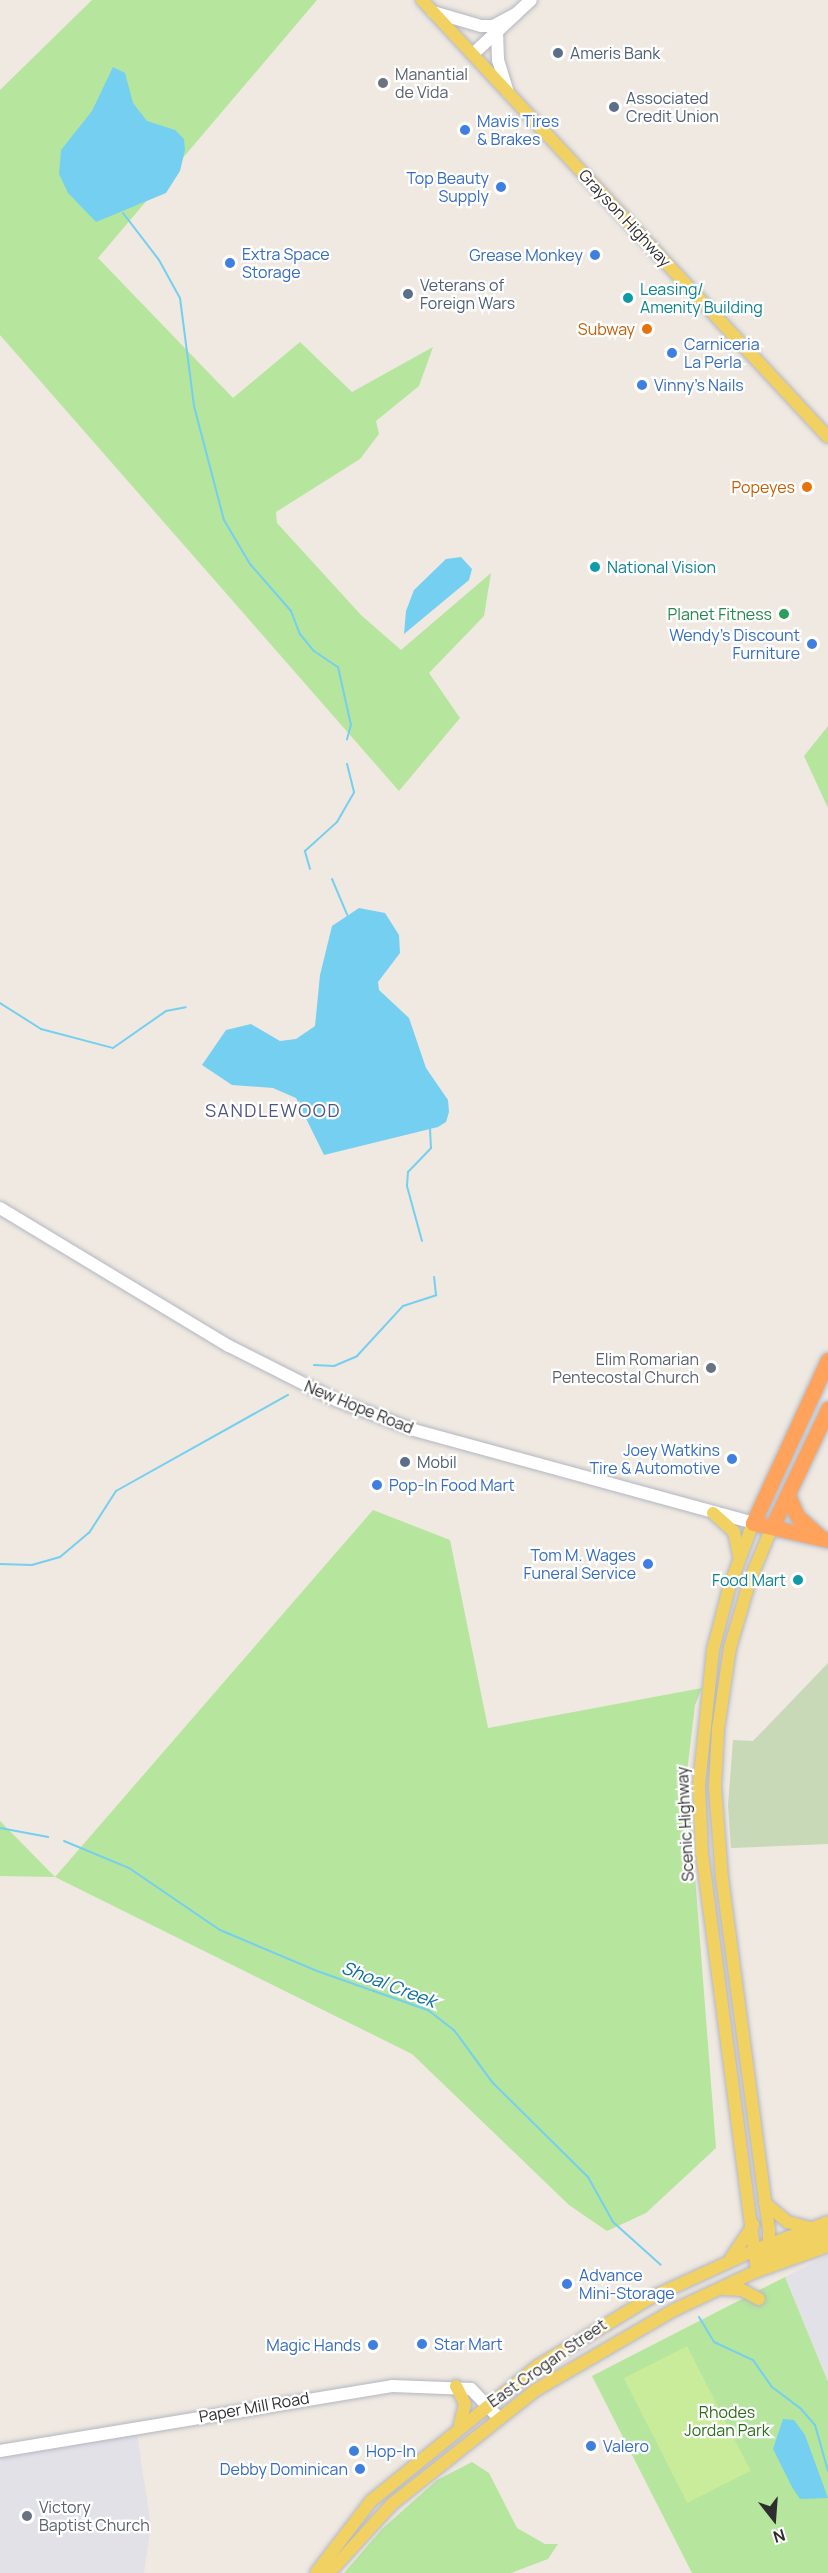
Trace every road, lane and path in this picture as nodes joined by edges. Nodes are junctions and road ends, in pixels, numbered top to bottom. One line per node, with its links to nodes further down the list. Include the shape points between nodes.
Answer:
1 (422, 0): 3 (main road, Grayson Highway)
2 (531, 0): 4 (street)
3 (433, 12): 4 (street, via 481,26 493,26); 6 (main road, Grayson Highway)
4 (516, 14): 5 (street)
5 (497, 32): 6 (street); 7 (street, via 498,60)
6 (473, 54): 7 (main road, Grayson Highway)
7 (508, 92): 8 (main road, Grayson Highway)
8 (828, 437)
9 (0, 1208): 13 (street, New Hope Road, via 229,1347 336,1400 414,1430)
10 (828, 1359): 14 (highway, Scenic Highway)
11 (828, 1409): 12 (highway, Scenic Highway)
12 (788, 1495): 15 (highway, Scenic Highway); 16 (highway, via 797,1516)
13 (713, 1513): 14 (street, New Hope Road); 17 (main road, via 734,1532)
14 (753, 1523): 15 (highway); 17 (main road, Scenic Highway)
15 (772, 1527): 16 (highway); 18 (main road, Scenic Highway, via 750,1580 730,1648 718,1720 715,1786 722,1878)
16 (825, 1539)
17 (739, 1558): 20 (main road, Scenic Highway, via 713,1650 699,1795 702,1853)
18 (765, 2203): 21 (main road, via 788,2222); 24 (main road, Scenic Highway)
19 (828, 2223): 21 (main road, East Crogan Street)
20 (753, 2225): 24 (main road, Scenic Highway); 25 (main road)
21 (812, 2228): 24 (main road, East Crogan Street)
22 (828, 2234): 24 (main road)
23 (828, 2246): 24 (main road, East Crogan Street)
24 (763, 2258): 25 (main road, East Crogan Street); 26 (main road, East Crogan Street)
25 (726, 2262): 29 (main road, East Crogan Street, via 582,2336)
26 (719, 2289): 27 (main road, via 742,2290); 30 (main road, East Crogan Street, via 608,2346)
27 (759, 2299)
28 (456, 2386): 29 (street, Paper Mill Road, via 475,2390); 31 (main road, via 465,2404); 32 (street, Paper Mill Road, via 344,2392)
29 (488, 2404): 30 (street, Paper Mill Road); 31 (main road, East Crogan Street)
30 (498, 2417): 34 (main road, East Crogan Street, via 392,2504)
31 (460, 2425): 33 (main road, East Crogan Street, via 371,2501)
32 (0, 2451)
33 (316, 2573)
34 (329, 2573)

